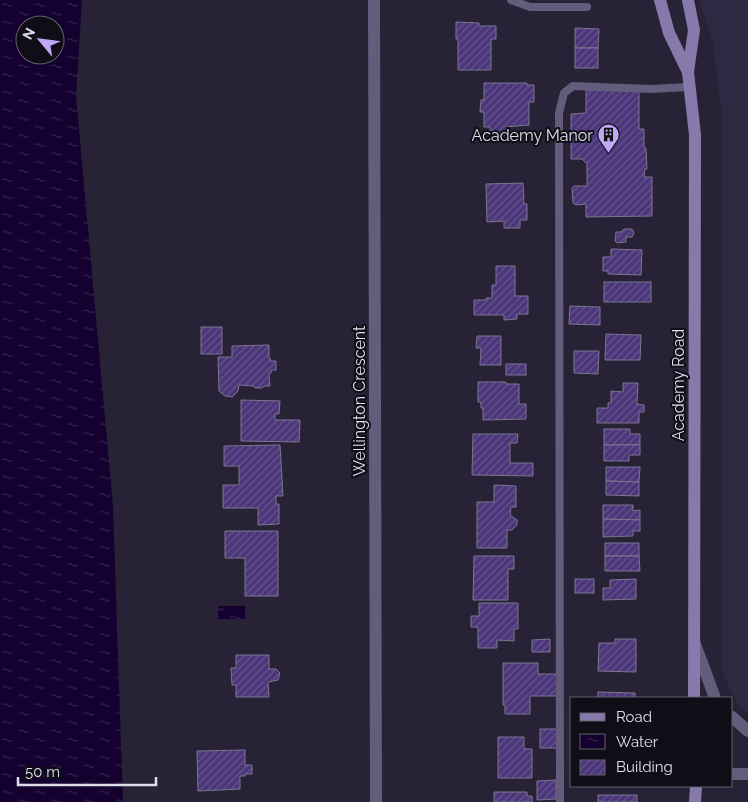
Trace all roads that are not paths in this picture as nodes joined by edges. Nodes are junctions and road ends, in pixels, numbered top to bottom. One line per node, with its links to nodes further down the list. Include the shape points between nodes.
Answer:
1 (374, 0): 16 (street, Wellington Crescent)
2 (511, 0): 5 (lane, via 530,7)
3 (660, 0): 6 (main road, Academy Road, via 670,33)
4 (688, 0): 6 (main road, Academy Road, via 694,30)
5 (587, 7)
6 (688, 72): 7 (main road, Academy Road)
7 (689, 86): 8 (main road, Academy Road, via 695,135); 17 (lane, via 650,89 573,86 564,93 558,113)
8 (694, 640): 9 (main road, Academy Road); 10 (street)
9 (694, 697)
10 (715, 697)
11 (733, 718): 12 (street)
12 (748, 731)
13 (733, 774): 14 (street)
14 (748, 774)
15 (696, 787): 18 (main road)
16 (376, 802)
17 (560, 802)
18 (695, 802)

